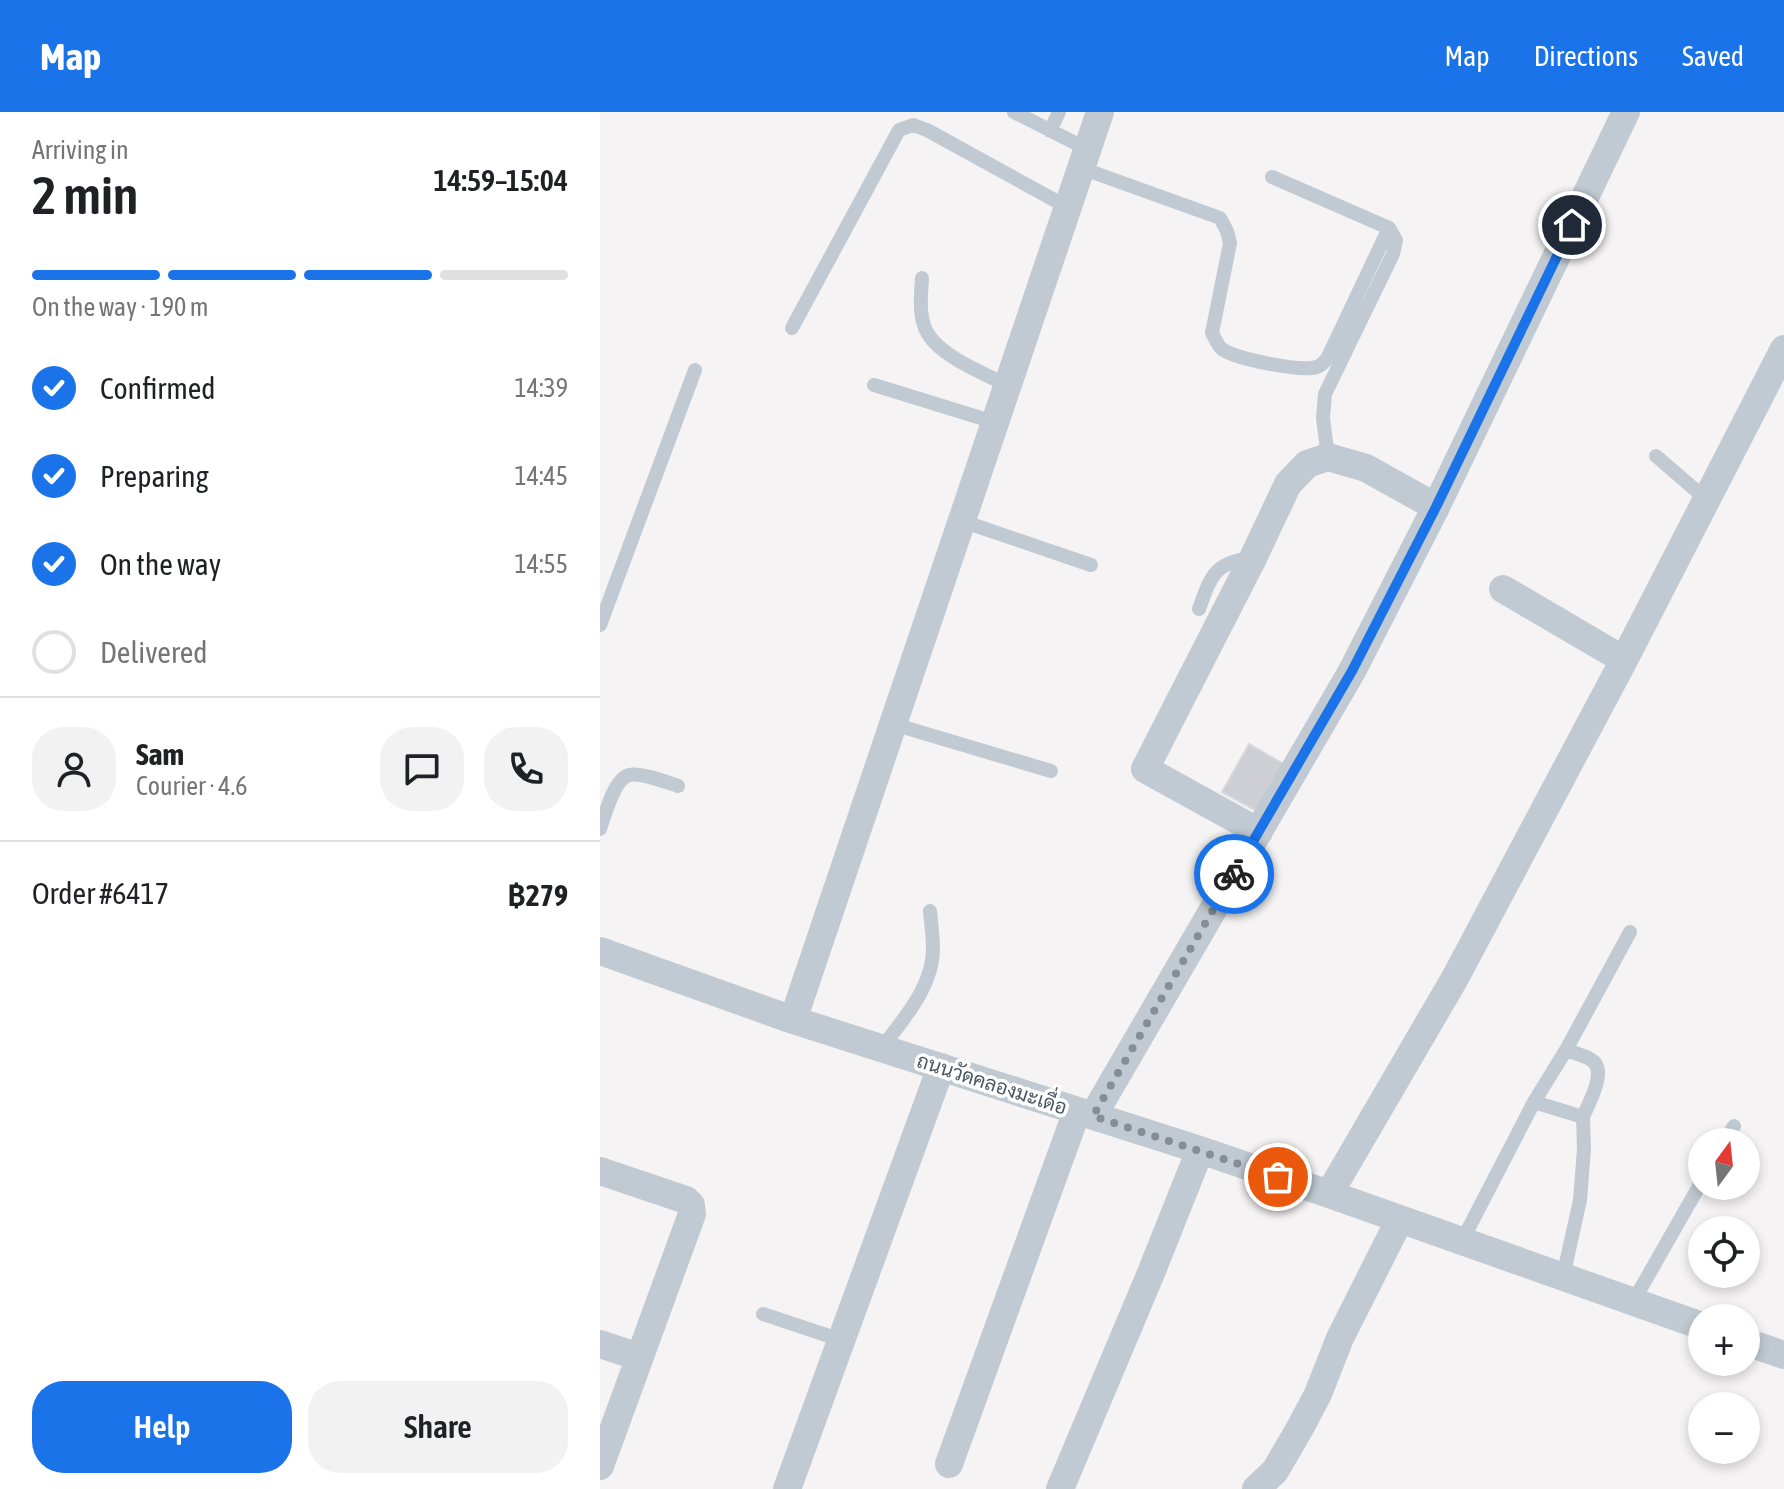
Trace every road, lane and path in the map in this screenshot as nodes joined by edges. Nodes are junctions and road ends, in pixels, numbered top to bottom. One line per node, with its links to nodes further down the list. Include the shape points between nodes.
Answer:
1 (1014, 112): 5 (lane)
2 (1059, 112): 5 (lane)
3 (1100, 112): 6 (street)
4 (1626, 112): 20 (street)
5 (1050, 131): 6 (lane)
6 (1084, 158): 8 (street); 9 (lane, via 1220,218 1230,243 1212,333 1220,348 1274,365 1302,369 1327,359)
7 (1272, 177): 9 (lane)
8 (1067, 207): 11 (lane, via 927,130 913,125 899,130); 15 (street)
9 (1389, 228): 18 (lane, via 1396,240 1393,254 1325,394)
10 (922, 278): 15 (lane, via 921,312 927,333 966,364)
11 (792, 328)
12 (1784, 349): 19 (street)
13 (695, 370): 25 (lane)
14 (874, 385): 16 (lane)
15 (1007, 385): 16 (street)
16 (994, 422): 21 (street)
17 (1656, 456): 19 (lane)
18 (1328, 457): 20 (street, via 1366,468); 22 (street, via 1307,464 1288,484)
19 (1706, 499): 28 (street)
20 (1436, 507): 33 (street, via 1352,671)
21 (962, 521): 23 (lane); 29 (street)
22 (1253, 558): 26 (lane, via 1220,567); 33 (street, via 1145,769)
23 (1091, 565)
24 (1503, 589): 28 (street)
25 (604, 599): 27 (lane)
26 (1199, 609)
27 (600, 625)
28 (1624, 660): 46 (street, via 1455,978)
29 (893, 724): 30 (lane); 37 (street)
30 (1051, 771)
31 (678, 786): 32 (lane, via 627,775 617,783)
32 (600, 829)
33 (1259, 832): 42 (street)
34 (930, 911): 38 (lane, via 930,972 919,997)
35 (1630, 932): 39 (lane)
36 (600, 951): 37 (street, ถนนวัดคลองมะเดื่อ)
37 (793, 1020): 38 (street, ถนนวัดคลองมะเดื่อ)
38 (882, 1048): 40 (street, ถนนวัดคลองมะเดื่อ)
39 (1566, 1050): 41 (lane); 43 (lane, via 1597,1066 1599,1076)
40 (941, 1067): 42 (street, ถนนวัดคลองมะเดื่อ); 55 (street)
41 (1534, 1102): 43 (lane); 49 (lane)
42 (1085, 1114): 44 (street, ถนนวัดคลองมะเดื่อ); 60 (street)
43 (1583, 1117): 50 (lane, via 1580,1200)
44 (1200, 1150): 46 (street, ถนนวัดคลองมะเดื่อ); 63 (street)
45 (600, 1171): 59 (street, via 691,1205)
46 (1329, 1194): 48 (street, ถนนวัดคลองมะเดื่อ)
47 (1691, 1200): 51 (lane)
48 (1400, 1219): 49 (street, ถนนวัดคลองมะเดื่อ); 54 (street)
49 (1462, 1241): 50 (street, ถนนวัดคลองมะเดื่อ)
50 (1563, 1277): 51 (street, ถนนวัดคลองมะเดื่อ)
51 (1633, 1302): 53 (street, ถนนวัดคลองมะเดื่อ)
52 (763, 1314): 55 (lane)
53 (1688, 1321)
54 (1340, 1338)
55 (841, 1340): 62 (street)
56 (600, 1344): 59 (street)
57 (1760, 1347): 58 (street)
58 (1784, 1355)
59 (639, 1357): 61 (street)
60 (949, 1464)
61 (600, 1466)
62 (787, 1489)
63 (1060, 1489)

